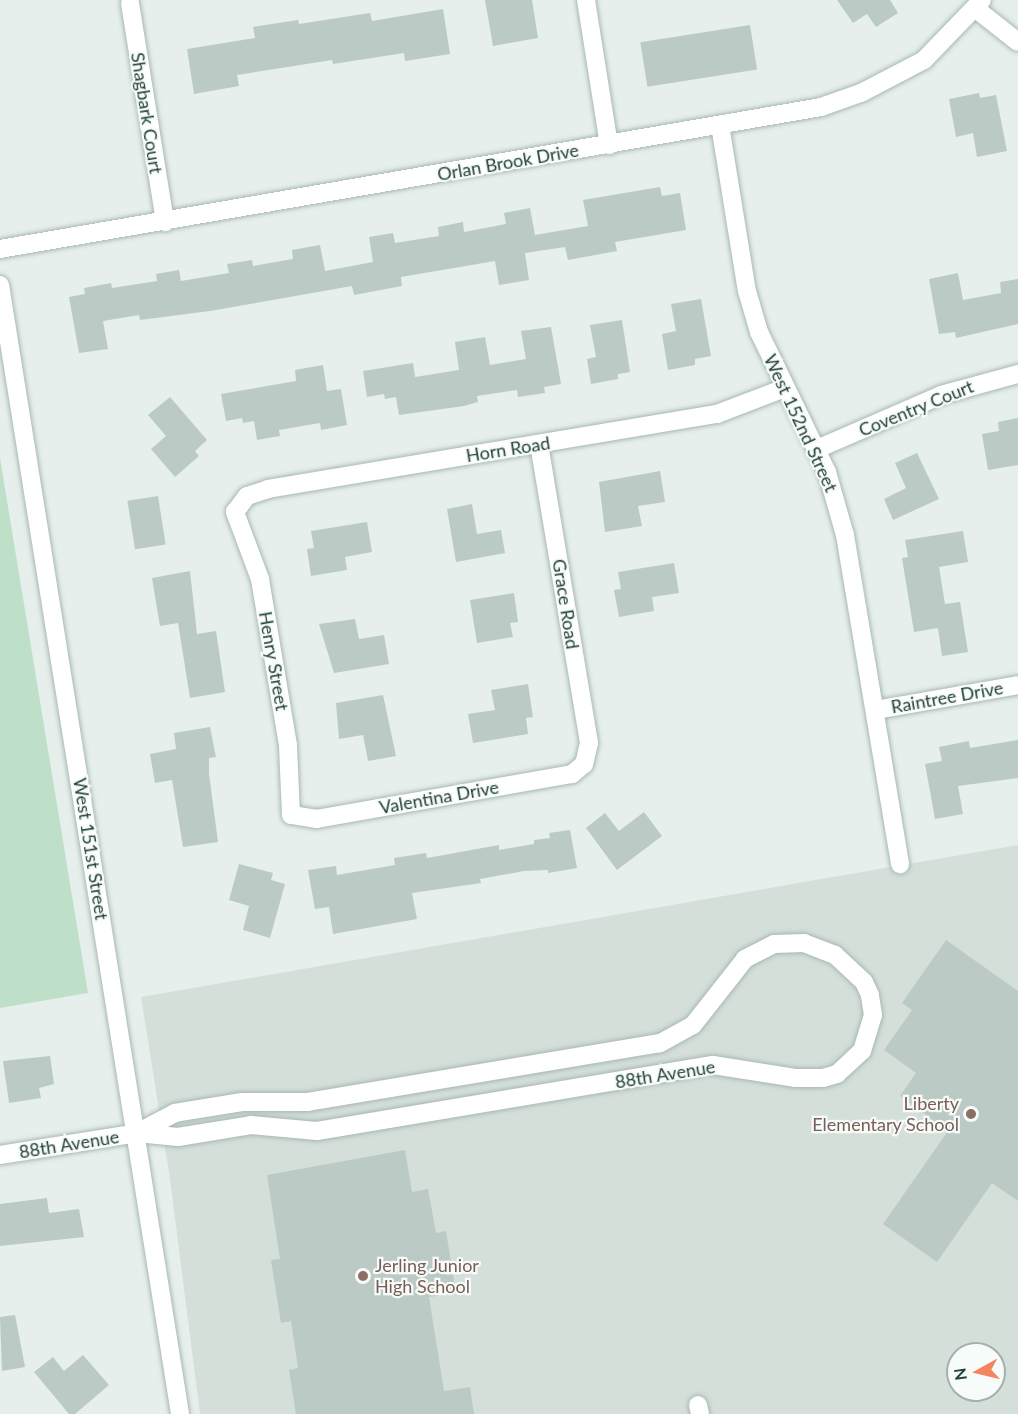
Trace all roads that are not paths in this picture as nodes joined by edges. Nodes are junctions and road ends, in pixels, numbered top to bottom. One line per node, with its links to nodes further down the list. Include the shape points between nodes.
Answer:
1 (586, 0): 6 (street)
2 (130, 3): 7 (street, Shagbark Court)
3 (979, 4): 4 (street); 5 (street, Orlan Brook Drive, via 924,60 861,93 821,107)
4 (1018, 42)
5 (720, 125): 6 (street, Orlan Brook Drive); 11 (street, West 152nd Street, via 752,309)
6 (609, 145): 7 (street, Orlan Brook Drive)
7 (165, 222): 8 (street, Orlan Brook Drive)
8 (0, 249)
9 (0, 285): 20 (street, West 151st Street)
10 (1018, 374): 13 (street, Coventry Court, via 941,395)
11 (785, 388): 12 (street, Horn Road, via 717,414); 13 (street, West 152nd Street)
12 (539, 444): 14 (street, Horn Road, via 268,489 247,496); 17 (street, Grace Road, via 589,743)
13 (817, 450): 16 (street, West 152nd Street, via 845,535)
14 (235, 512): 18 (street, Henry Street, via 260,579 288,745)
15 (1018, 685): 16 (street, Raintree Drive)
16 (876, 710): 19 (street, West 152nd Street)
17 (584, 764): 18 (street, Valentina Drive, via 572,774 329,817)
18 (291, 815)
19 (900, 864)
20 (137, 1133): 20 (street, 88th Avenue, via 178,1137 251,1125 317,1131 713,1065 795,1078 823,1078 837,1074 862,1051 873,1015 870,995 864,982 835,955 804,943 774,944 745,959 693,1025 660,1043 308,1101 242,1102 186,1111); 21 (street, 88th Avenue); 22 (street, West 151st Street)
21 (0, 1155)
22 (180, 1414)

